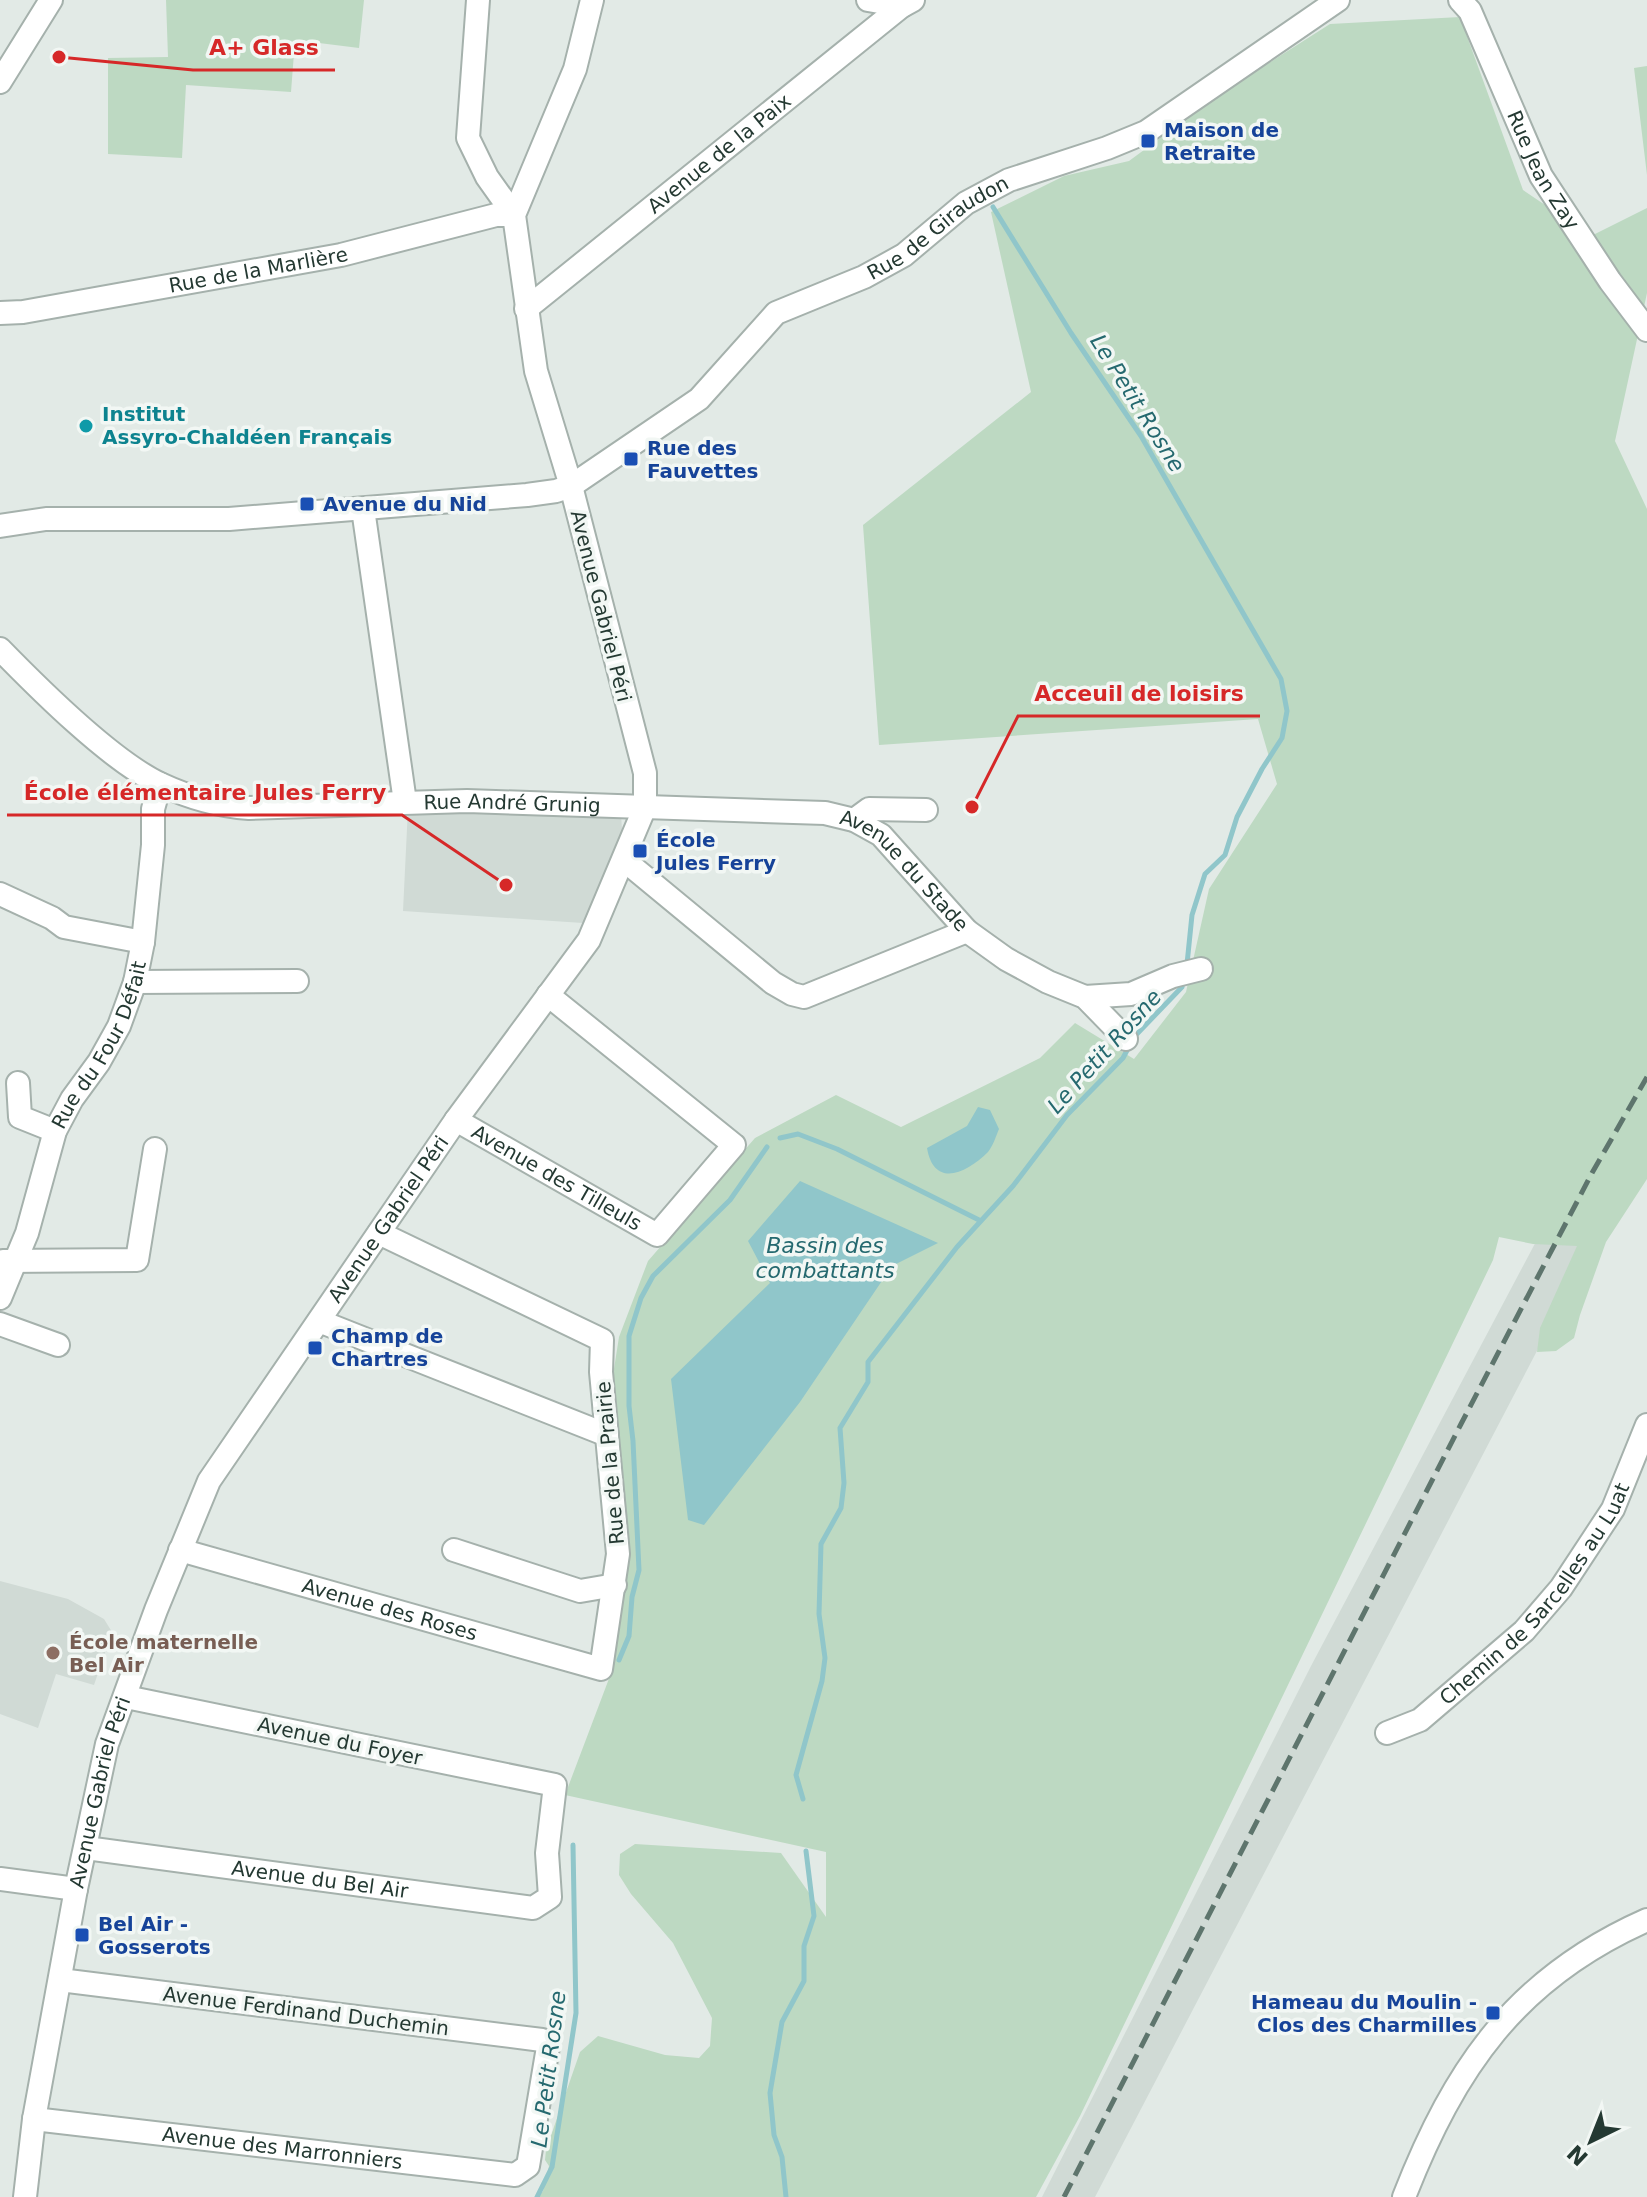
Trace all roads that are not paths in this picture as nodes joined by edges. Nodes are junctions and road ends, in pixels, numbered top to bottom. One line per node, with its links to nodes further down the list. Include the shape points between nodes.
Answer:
1 (51, 0): 9 (street)
2 (478, 0): 10 (street, via 468,138)
3 (592, 0): 10 (street, via 575,69)
4 (868, 0): 7 (street)
5 (1357, 0): 8 (street, Rue de Giraudon)
6 (1460, 0): 13 (street, Rue Jean Zay, via 1470,11 1541,176)
7 (907, 3): 11 (street, Avenue de la Paix)
8 (1334, 4): 14 (street, Rue de Giraudon, via 1146,132 1023,173 966,203 904,255 776,313 699,399)
9 (0, 82)
10 (514, 215): 11 (street, Avenue Gabriel Péri); 12 (street, Rue de la Marlière, via 496,215 341,255)
11 (526, 309): 14 (street, Avenue Gabriel Péri, via 536,371)
12 (0, 313)
13 (1647, 330)
14 (571, 486): 15 (street, via 527,495); 20 (street, Avenue Gabriel Péri, via 645,773)
15 (363, 509): 16 (street, via 229,519 46,519); 19 (street)
16 (0, 526)
17 (0, 649): 18 (street, Rue André Grunig, via 106,746)
18 (160, 784): 19 (street, Rue André Grunig, via 222,806 249,808); 26 (street, Rue du Four Défait, via 153,809)
19 (405, 802): 20 (street, Rue André Grunig)
20 (645, 807): 22 (street, Avenue du Stade, via 825,813); 23 (street, Avenue Gabriel Péri)
21 (926, 810): 22 (street, via 869,809)
22 (854, 820): 25 (street, Avenue du Stade, via 881,835)
23 (624, 860): 25 (street, via 773,983 804,997); 30 (street, Avenue Gabriel Péri, via 589,940)
24 (0, 894): 26 (street, via 64,927)
25 (967, 931): 31 (street, Avenue du Stade, via 1006,959)
26 (143, 942): 29 (street, Rue du Four Défait)
27 (1201, 969): 31 (street, via 1131,994)
28 (297, 981): 29 (street)
29 (135, 982): 35 (street, Rue du Four Défait, via 119,1026)
30 (548, 995): 34 (street, Avenue Gabriel Péri); 34 (street, Avenue des Tilleuls, via 734,1145 657,1235)
31 (1085, 997): 32 (street, Avenue du Stade)
32 (1126, 1039)
33 (18, 1083): 35 (street, via 20,1117)
34 (456, 1120): 37 (street, Avenue Gabriel Péri)
35 (55, 1131): 38 (street, Rue du Four Défait, via 27,1233)
36 (155, 1149): 38 (street, via 137,1260)
37 (379, 1233): 40 (street, Avenue Gabriel Péri); 44 (street, Rue de la Prairie, via 602,1340)
38 (7, 1261): 39 (street, Rue du Four Défait)
39 (0, 1298)
40 (319, 1321): 44 (street); 45 (street, Avenue Gabriel Péri, via 209,1481)
41 (0, 1324): 42 (street)
42 (58, 1345)
43 (1647, 1425): 50 (street, Chemin de Sarcelles au Luat, via 1613,1509 1561,1588 1524,1631 1420,1720)
44 (607, 1435): 47 (street, Rue de la Prairie, via 618,1554)
45 (180, 1550): 48 (street, Avenue des Roses); 49 (street, Avenue Gabriel Péri)
46 (454, 1550): 47 (street, via 580,1591)
47 (615, 1585): 48 (street, Rue de la Prairie)
48 (601, 1669)
49 (126, 1697): 51 (street, Avenue Gabriel Péri, via 107,1744); 54 (street, Avenue du Foyer, via 555,1785 547,1853)
50 (1387, 1733)
51 (86, 1848): 53 (street, Avenue Gabriel Péri); 54 (street, Avenue du Bel Air, via 533,1908)
52 (0, 1879): 53 (street)
53 (76, 1889): 56 (street, Avenue Gabriel Péri)
54 (550, 1897)
55 (1647, 1920): 60 (street, via 1608,1937 1550,1975 1503,2021 1459,2083)
56 (60, 1980): 57 (street, Avenue Gabriel Péri); 58 (street, Avenue Ferdinand Duchemin, via 542,2040 548,2047)
57 (34, 2119): 58 (street, Avenue des Marronniers, via 515,2175); 59 (street, Avenue Gabriel Péri)
58 (528, 2166)
59 (25, 2197)
60 (1404, 2197)

